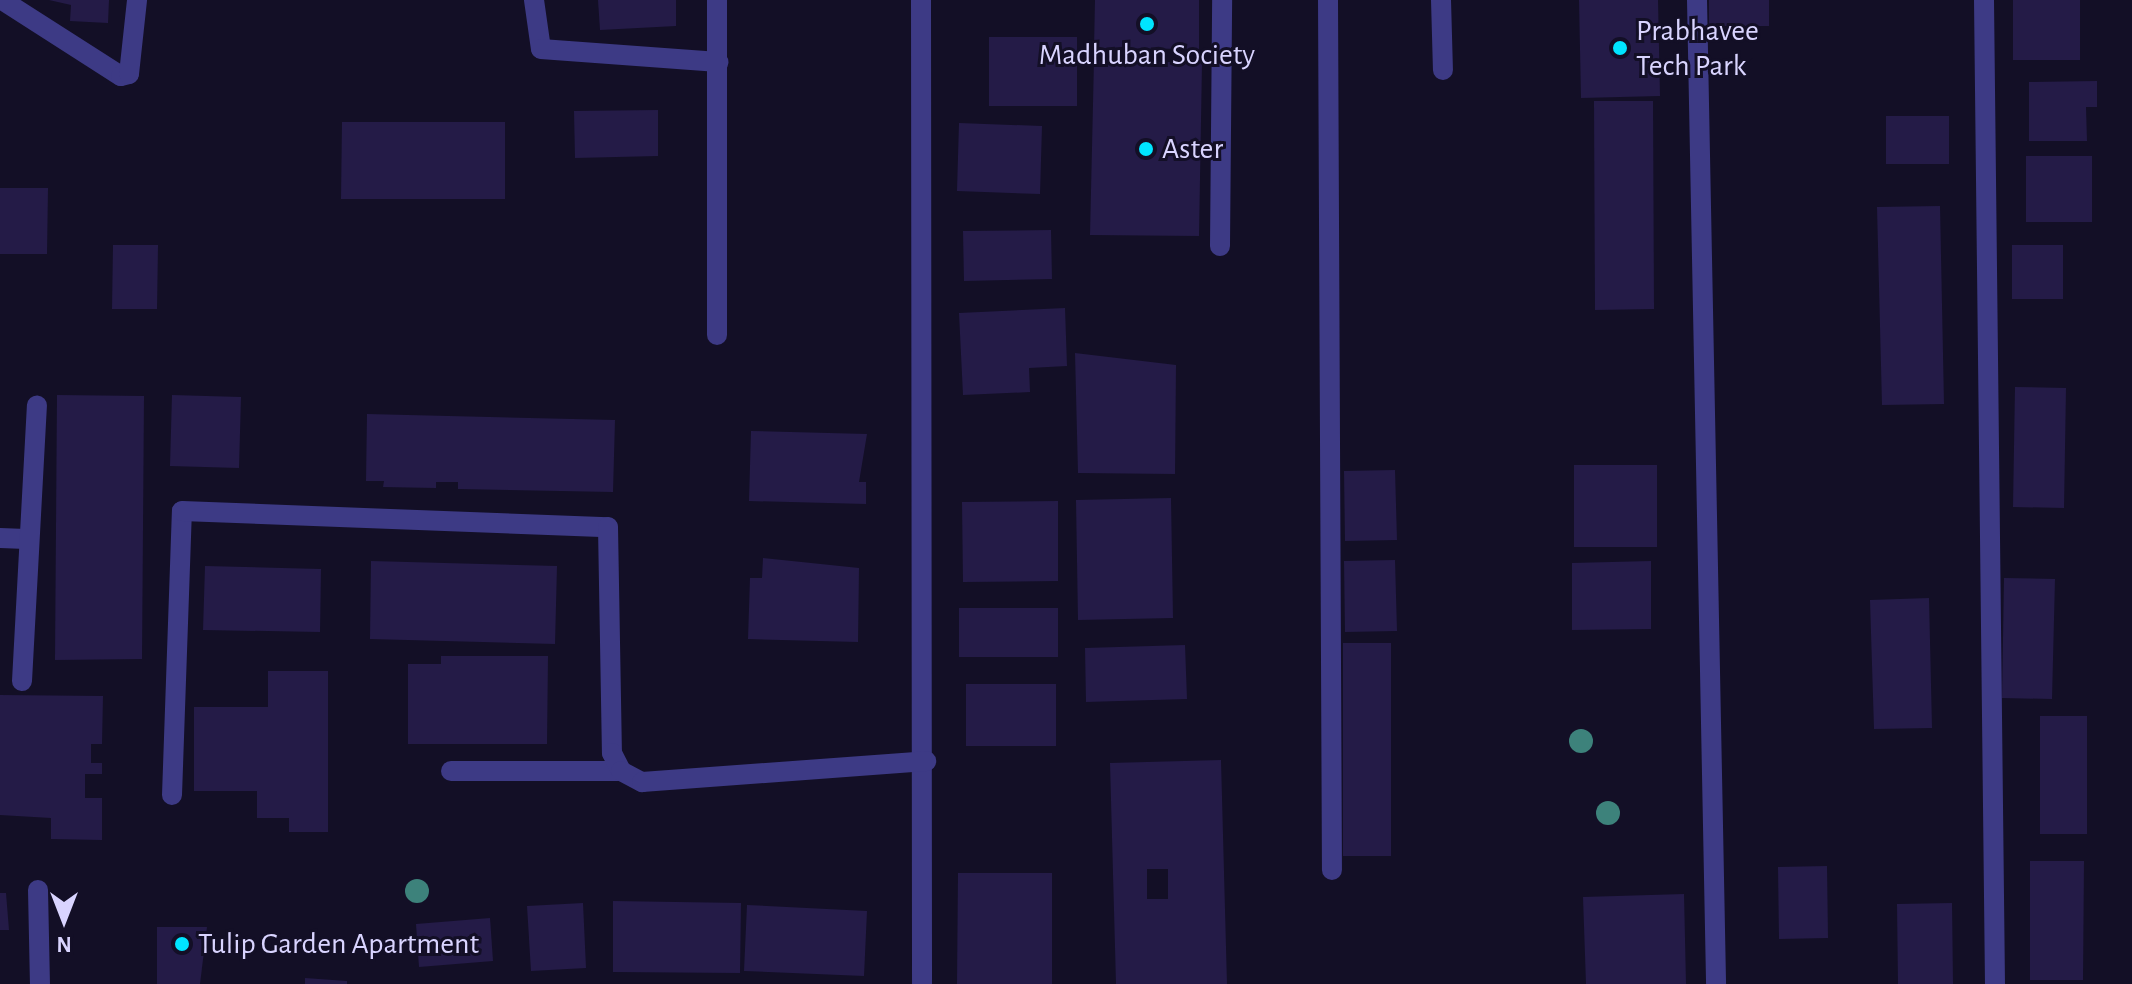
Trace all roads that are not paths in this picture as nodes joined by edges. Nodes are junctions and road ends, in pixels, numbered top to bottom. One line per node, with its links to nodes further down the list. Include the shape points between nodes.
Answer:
1 (2, 0): 2 (street, via 121,76 129,74)
2 (137, 0)
3 (534, 0): 11 (street, via 541,49)
4 (717, 0): 11 (street)
5 (921, 0): 19 (street)
6 (1222, 0): 13 (street)
7 (1328, 0): 23 (street)
8 (1441, 0): 12 (street)
9 (1697, 0): 27 (street)
10 (1984, 0): 28 (street)
11 (719, 62): 14 (street)
12 (1443, 70)
13 (1220, 246)
14 (717, 335)
15 (37, 405): 17 (street)
16 (0, 538): 17 (street)
17 (26, 539): 18 (street)
18 (22, 681)
19 (926, 761): 21 (street, via 642,782); 26 (street)
20 (451, 771): 21 (street)
21 (621, 771): 22 (street, via 612,753 608,527 182,511)
22 (172, 795)
23 (1332, 870)
24 (38, 890): 25 (street)
25 (40, 984)
26 (922, 984)
27 (1716, 984)
28 (1995, 984)

